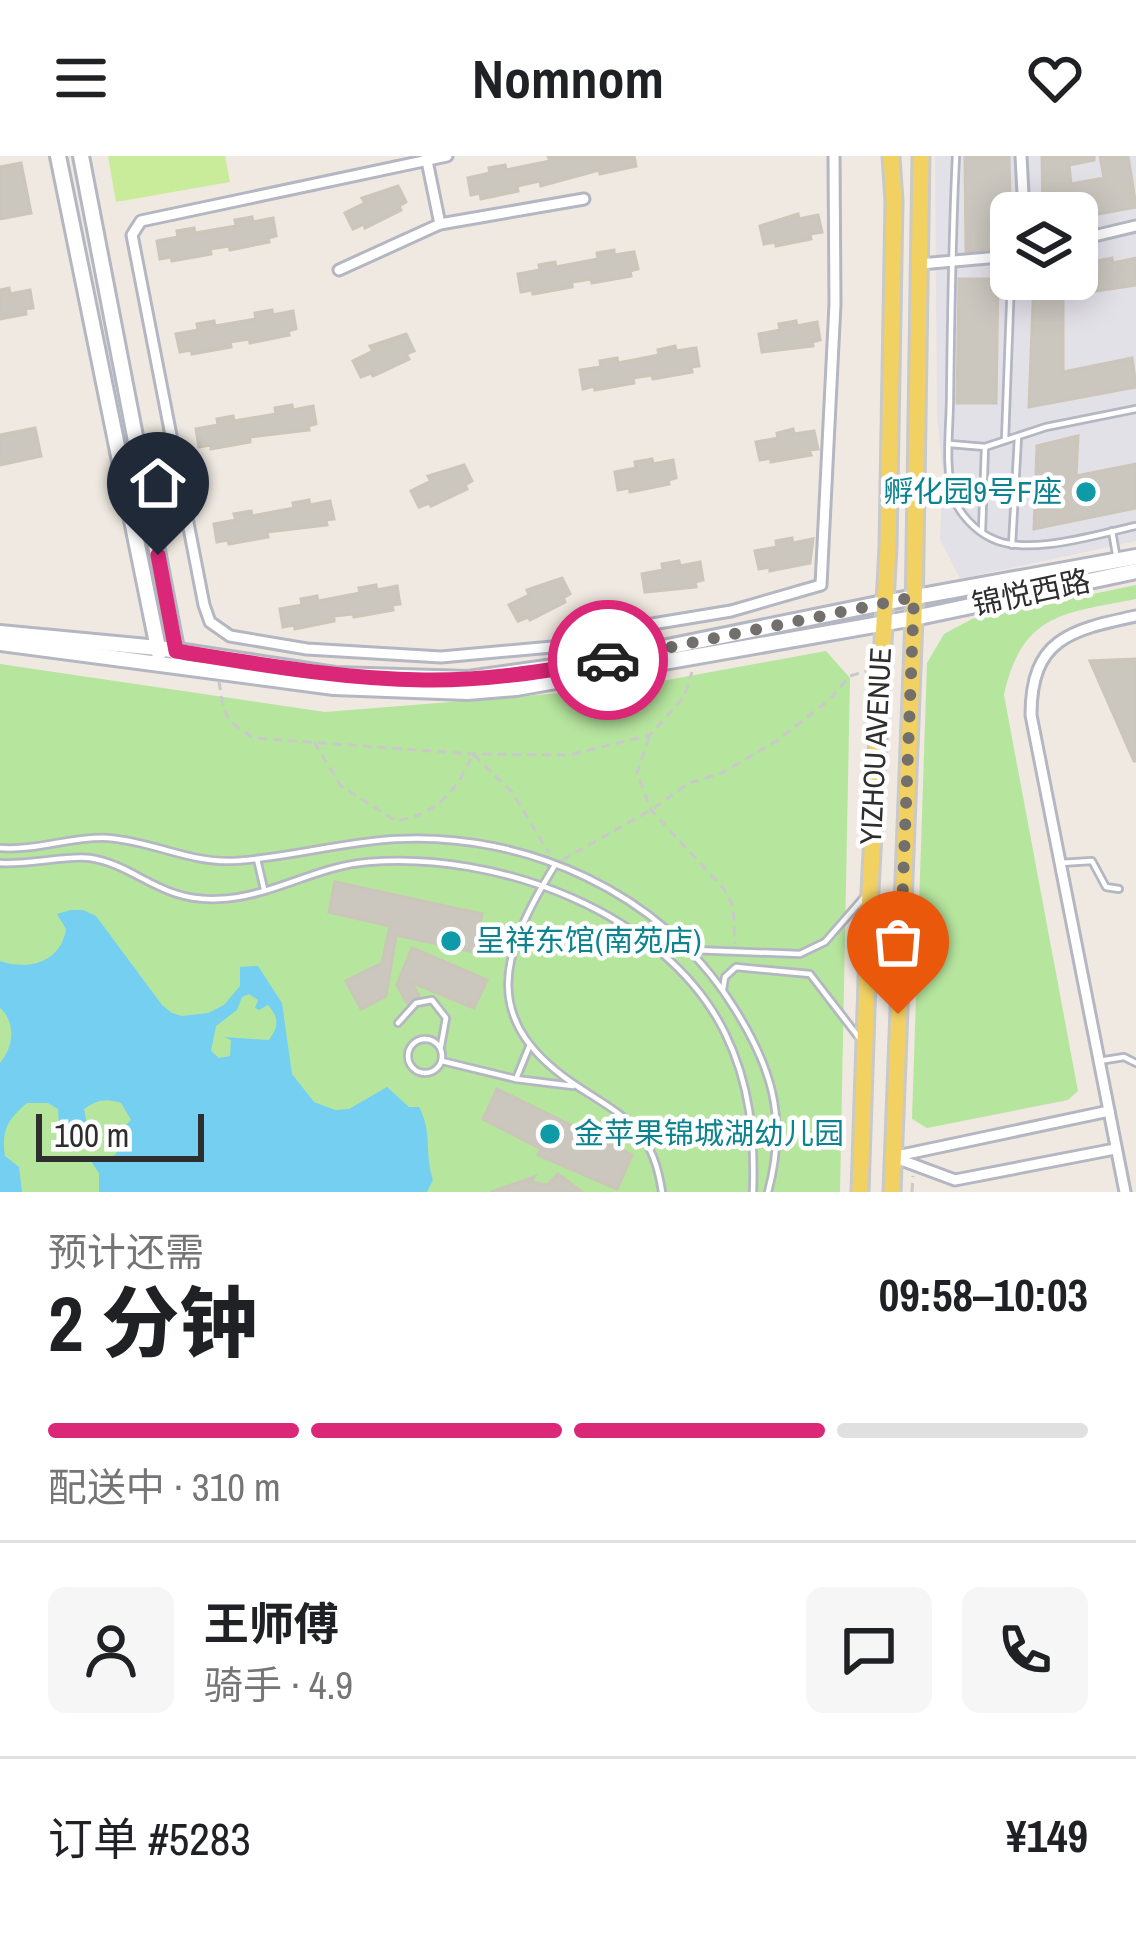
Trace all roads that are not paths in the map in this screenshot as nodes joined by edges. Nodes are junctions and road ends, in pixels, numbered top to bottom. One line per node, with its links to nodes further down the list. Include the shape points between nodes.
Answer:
1 (58, 156): 40 (main road)
2 (81, 156): 41 (main road)
3 (447, 156): 9 (street)
4 (834, 156): 38 (street, via 821,585 731,611)
5 (891, 156): 33 (main road, YIZHOU AVENUE)
6 (922, 156): 16 (main road, YIZHOU AVENUE)
7 (956, 156): 17 (lane)
8 (1021, 156): 10 (street)
9 (427, 158): 12 (street); 38 (street, via 141,221 132,235 210,622 230,636 308,649 441,657 552,647)
10 (1023, 192)
11 (584, 199): 12 (street)
12 (440, 224): 18 (street)
13 (1136, 226): 14 (street)
14 (1098, 235)
15 (990, 259): 17 (street)
16 (920, 264): 17 (street); 32 (main road, YIZHOU AVENUE)
17 (951, 264): 23 (lane)
18 (339, 270)
19 (1010, 300): 22 (lane)
20 (1136, 409): 21 (lane)
21 (1018, 435): 22 (lane); 28 (lane)
22 (1005, 440): 24 (lane)
23 (950, 444): 24 (lane); 26 (lane, via 953,497)
24 (986, 447): 26 (lane)
25 (1136, 526): 27 (lane)
26 (982, 531): 28 (lane)
27 (1112, 531): 28 (lane); 30 (lane)
28 (1012, 545)
29 (1136, 557): 30 (main road, 锦悦西路)
30 (1118, 561): 32 (main road, 锦悦西路)
31 (1136, 571): 35 (main road, 锦悦西路)
32 (914, 597): 33 (main road, 锦悦西路); 35 (main road, YIZHOU AVENUE)
33 (883, 603): 36 (main road, YIZHOU AVENUE); 42 (main road, 锦悦西路)
34 (1136, 616): 48 (street, via 1058,640 1031,685)
35 (914, 618): 36 (main road, 锦悦西路); 67 (main road, YIZHOU AVENUE)
36 (882, 623): 41 (main road, 锦悦西路, via 467,692 334,687); 53 (main road, YIZHOU AVENUE)
37 (0, 633): 40 (main road, 锦悦西路)
38 (598, 634): 42 (street)
39 (0, 643): 40 (main road, 锦悦西路)
40 (159, 656): 41 (main road, 锦悦西路)
41 (177, 658): 42 (main road, 锦悦西路, via 423,680)
42 (604, 660)
43 (44, 846): 44 (lane); 45 (lane, via 112,838 204,859); 47 (lane)
44 (0, 848)
45 (256, 858): 49 (lane, via 397,839 485,846); 51 (lane)
46 (0, 863): 47 (lane)
47 (47, 863): 51 (lane, via 91,858 190,898)
48 (1060, 863): 52 (lane, via 1092,861 1106,887); 61 (street)
49 (554, 865): 50 (lane); 54 (lane, via 629,901)
50 (543, 884): 51 (lane, via 469,866 394,861 342,866); 59 (lane, via 510,961 511,1010); 69 (lane, via 661,955 707,1003 749,1103)
51 (264, 889)
52 (1120, 889)
53 (870, 891): 54 (lane, via 815,950); 57 (main road, YIZHOU AVENUE)
54 (692, 950): 55 (lane)
55 (723, 990): 57 (lane, via 736,967 810,974); 70 (lane, via 761,1054 775,1100 778,1157)
56 (398, 1023): 58 (lane, via 416,1003 432,1000 446,1018)
57 (864, 1046): 71 (main road, YIZHOU AVENUE)
58 (440, 1047): 60 (lane); 60 (lane, via 422,1039 410,1047 409,1062 425,1073)
59 (529, 1047): 63 (lane); 64 (lane)
60 (442, 1061): 63 (lane)
61 (1099, 1061): 62 (lane); 65 (street)
62 (1136, 1063)
63 (516, 1079): 64 (lane)
64 (578, 1087): 68 (lane, via 647,1140)
65 (1108, 1111): 66 (street); 67 (street)
66 (1115, 1149): 67 (street, via 955,1180); 73 (street)
67 (893, 1157): 72 (main road, YIZHOU AVENUE)
68 (662, 1192)
69 (753, 1192)
70 (768, 1192)
71 (860, 1192)
72 (892, 1192)
73 (1124, 1192)

